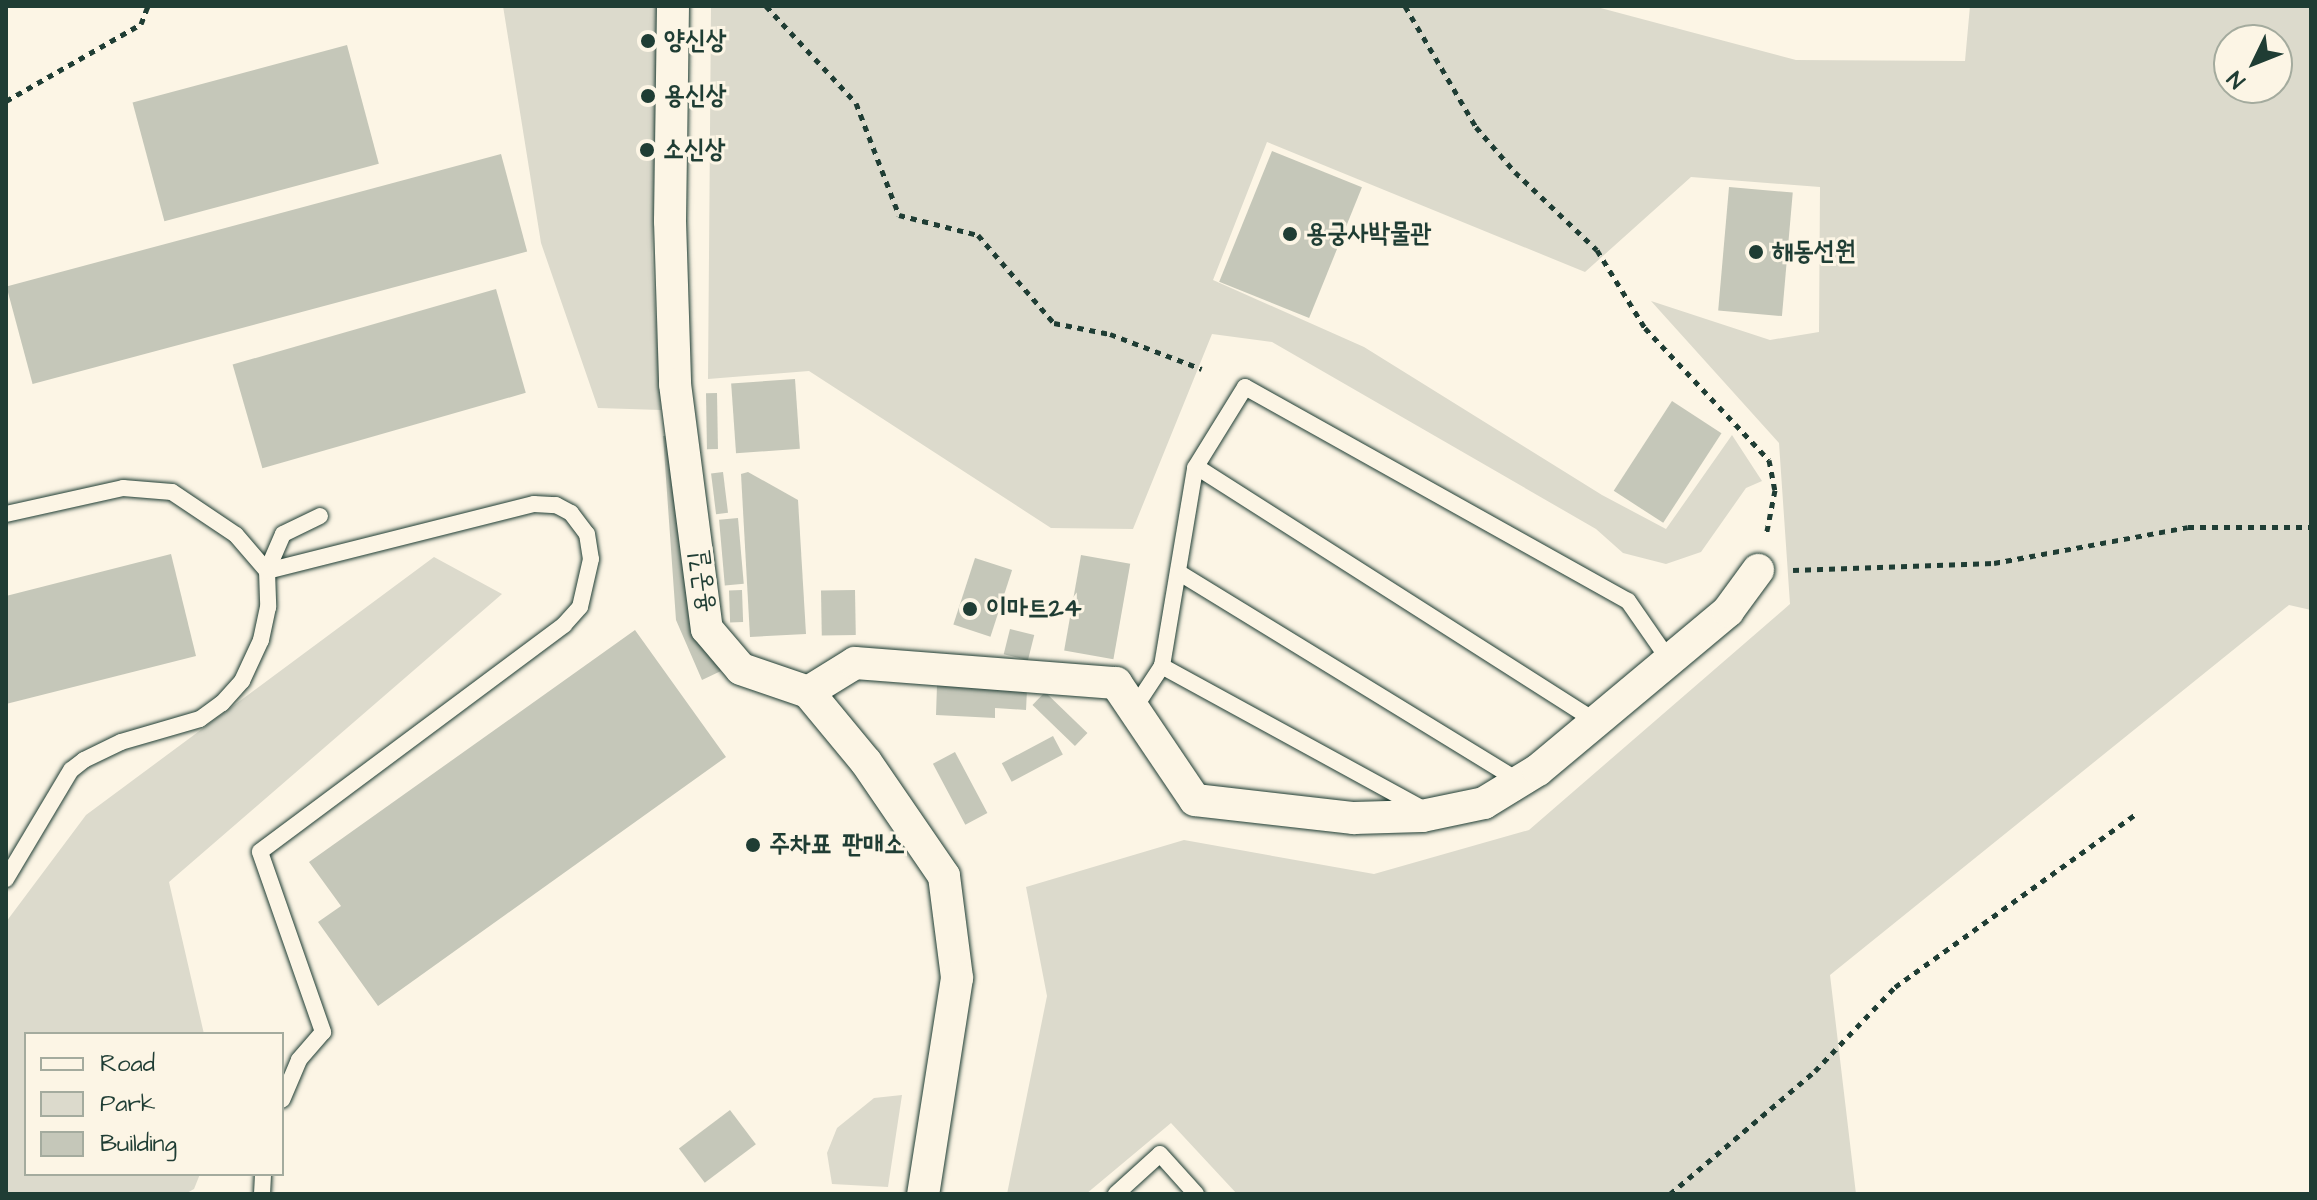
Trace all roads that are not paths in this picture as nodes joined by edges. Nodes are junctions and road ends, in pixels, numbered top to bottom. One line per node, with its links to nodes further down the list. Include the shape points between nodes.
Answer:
1 (673, 6): 10 (street, 용궁길, via 670,221 675,384 707,629 741,669)
2 (1203, 471): 12 (lane)
3 (6, 514): 6 (lane, via 150,487 204,510 236,535)
4 (320, 516): 6 (lane, via 283,534)
5 (1758, 570): 8 (street, via 1728,611)
6 (267, 571): 15 (lane, via 261,640 242,681 200,719 121,742 71,770); 16 (lane, via 534,504 556,505 571,513 587,534 591,559 580,607 564,625 260,852 323,1032 299,1060)
7 (1178, 572): 8 (lane, via 1195,468 1245,387 1628,601); 9 (lane); 13 (lane)
8 (1669, 660): 12 (street)
9 (1162, 666): 11 (lane); 14 (lane)
10 (808, 692): 11 (street, via 855,663 1116,683); 17 (street, via 866,762 944,876 957,978)
11 (1133, 710): 14 (street, via 1195,800 1354,818)
12 (1596, 721): 13 (street)
13 (1519, 781): 14 (street, via 1484,803)
14 (1432, 814)
15 (6, 879)
16 (284, 1095)
17 (923, 1194)
18 (1116, 1194): 19 (lane, via 1160,1154)
19 (1196, 1194)

